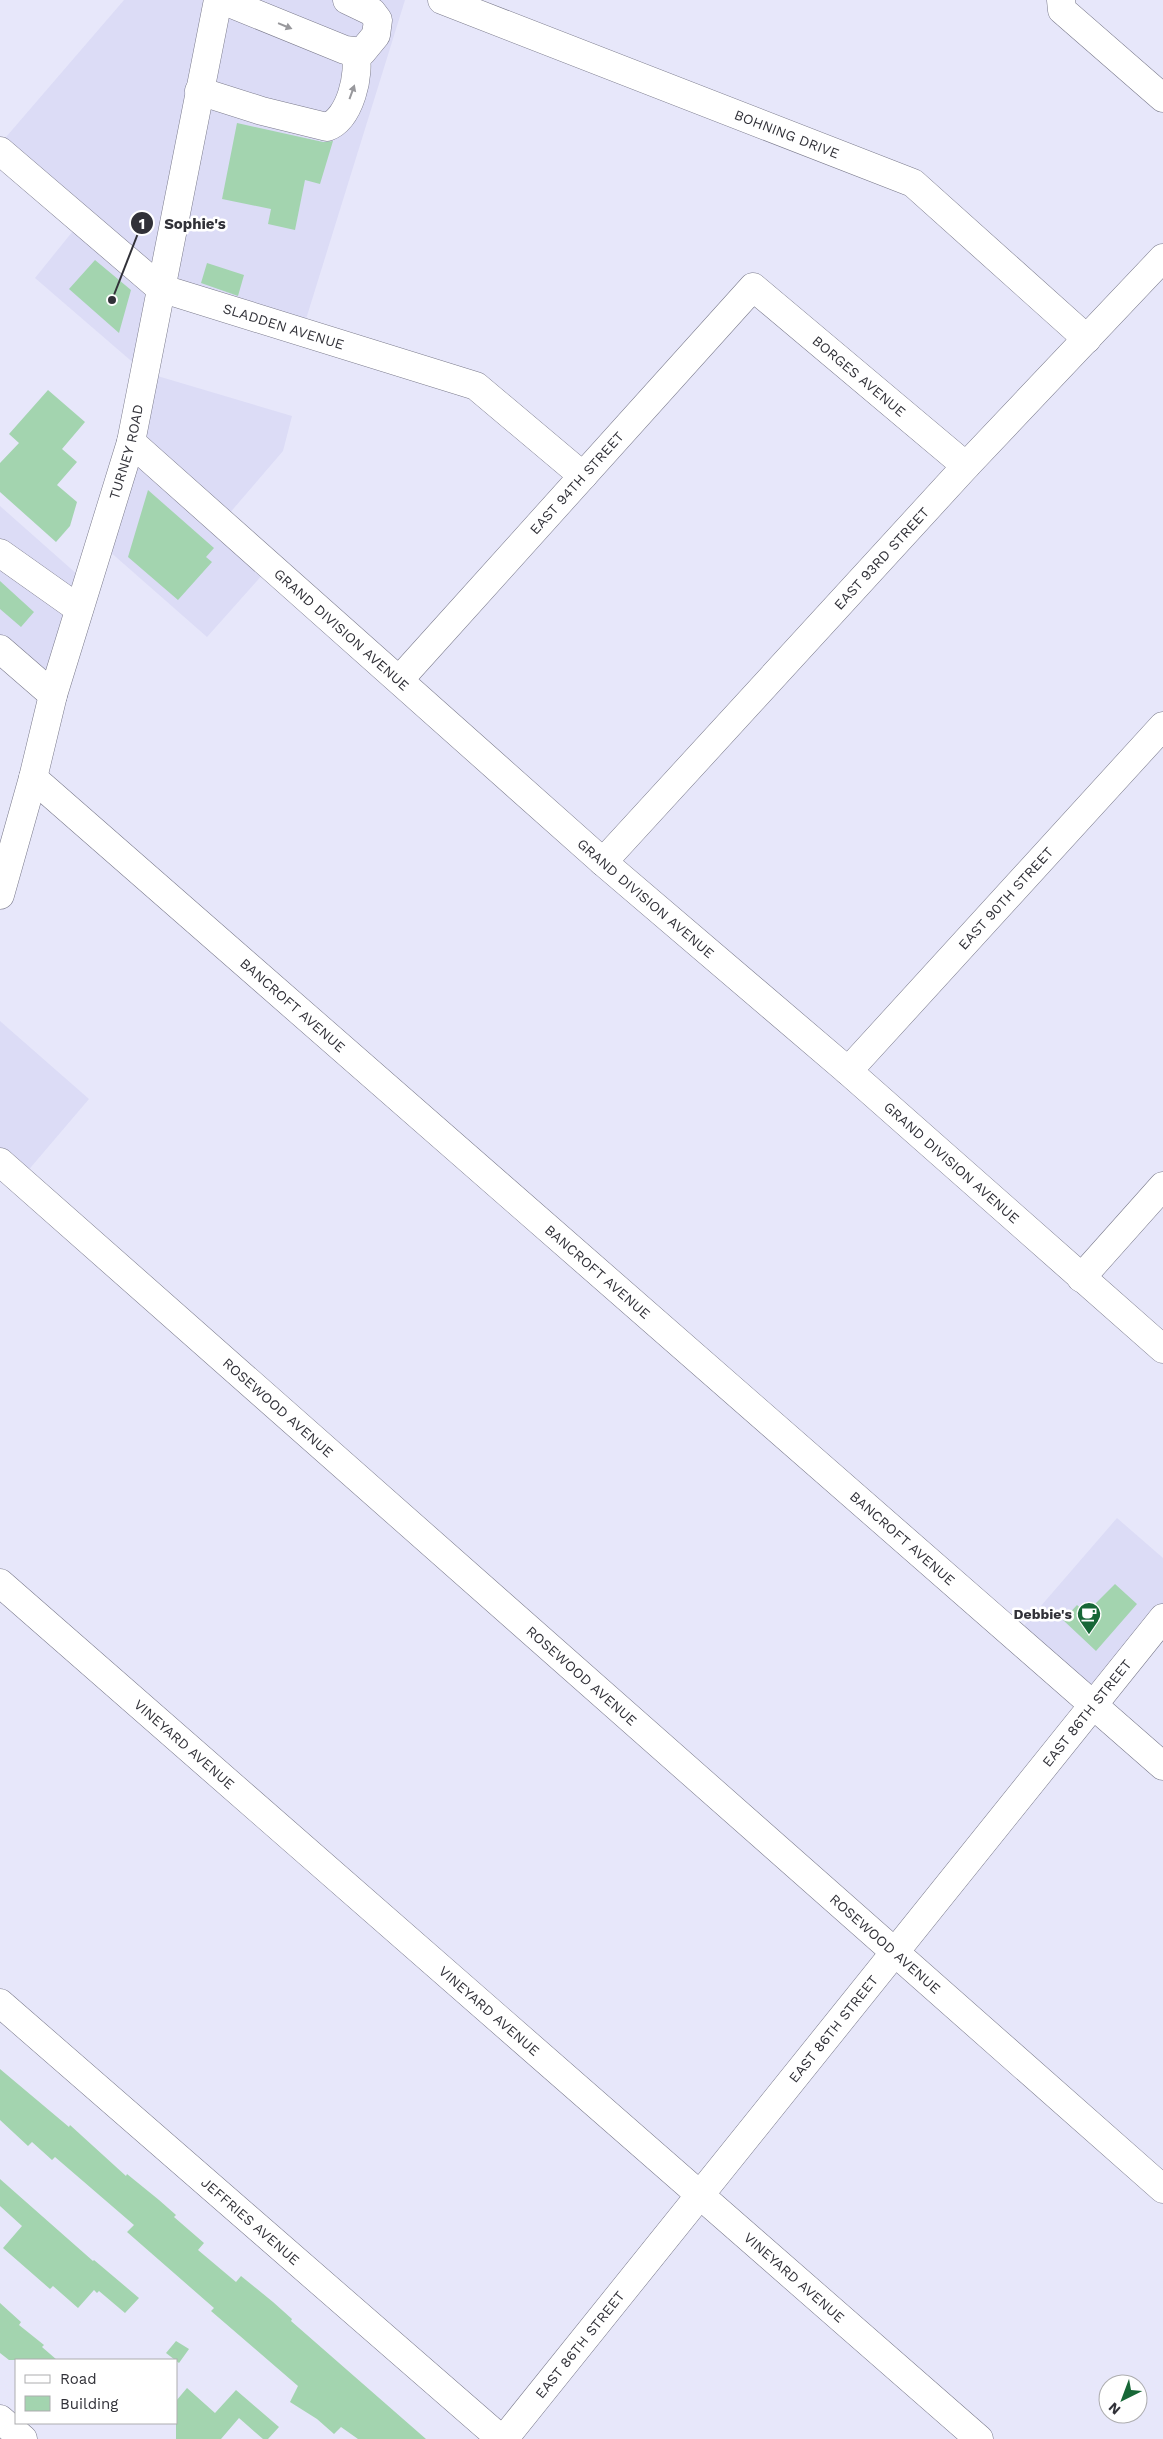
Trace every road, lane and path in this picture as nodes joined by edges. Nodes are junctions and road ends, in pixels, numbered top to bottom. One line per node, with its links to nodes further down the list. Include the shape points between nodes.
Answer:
1 (348, 0): 5 (street, via 364,7)
2 (442, 0): 13 (street, BOHNING DRIVE, via 913,183)
3 (1060, 0): 8 (street, via 1062,10)
4 (231, 2): 6 (street, one-way to 6); 7 (street, TURNEY ROAD)
5 (379, 8): 6 (street, via 376,35 367,48)
6 (355, 52): 7 (street, one-way to 6, via 262,111 323,127 331,126 340,117 353,89 358,67)
7 (199, 91): 12 (street, TURNEY ROAD)
8 (1163, 98)
9 (0, 151): 12 (street, SLADDEN AVENUE)
10 (1163, 258): 13 (street, EAST 93RD STREET)
11 (753, 286): 15 (street, BORGES AVENUE); 16 (street, EAST 94TH STREET)
12 (160, 288): 14 (street, TURNEY ROAD); 16 (street, SLADDEN AVENUE, via 476,386)
13 (1086, 339): 15 (street, EAST 93RD STREET)
14 (131, 442): 18 (street, TURNEY ROAD); 20 (street, GRAND DIVISION AVENUE)
15 (966, 466): 24 (street, EAST 93RD STREET)
16 (583, 476): 20 (street, EAST 94TH STREET)
17 (0, 553): 18 (street)
18 (79, 609): 21 (street, TURNEY ROAD)
19 (0, 649): 21 (street)
20 (400, 679): 24 (street, GRAND DIVISION AVENUE)
21 (53, 695): 23 (street, TURNEY ROAD)
22 (1163, 726): 26 (street, EAST 90TH STREET)
23 (33, 778): 25 (street, TURNEY ROAD); 33 (street, BANCROFT AVENUE)
24 (604, 862): 26 (street, GRAND DIVISION AVENUE)
25 (0, 895)
26 (848, 1071): 29 (street, GRAND DIVISION AVENUE)
27 (0, 1162): 35 (street, ROSEWOOD AVENUE)
28 (1163, 1186): 29 (street)
29 (1081, 1278): 30 (street, GRAND DIVISION AVENUE)
30 (1163, 1349)
31 (0, 1583): 38 (street, VINEYARD AVENUE)
32 (1163, 1618): 33 (street, EAST 86TH STREET)
33 (1093, 1705): 34 (street, BANCROFT AVENUE); 35 (street, EAST 86TH STREET)
34 (1163, 1766)
35 (895, 1954): 37 (street, ROSEWOOD AVENUE); 38 (street, EAST 86TH STREET)
36 (0, 2003): 41 (street, JEFFRIES AVENUE)
37 (1163, 2189)
38 (701, 2195): 41 (street, EAST 86TH STREET); 42 (street, VINEYARD AVENUE)
39 (0, 2419): 40 (street)
40 (23, 2439)
41 (502, 2439)
42 (978, 2439)

